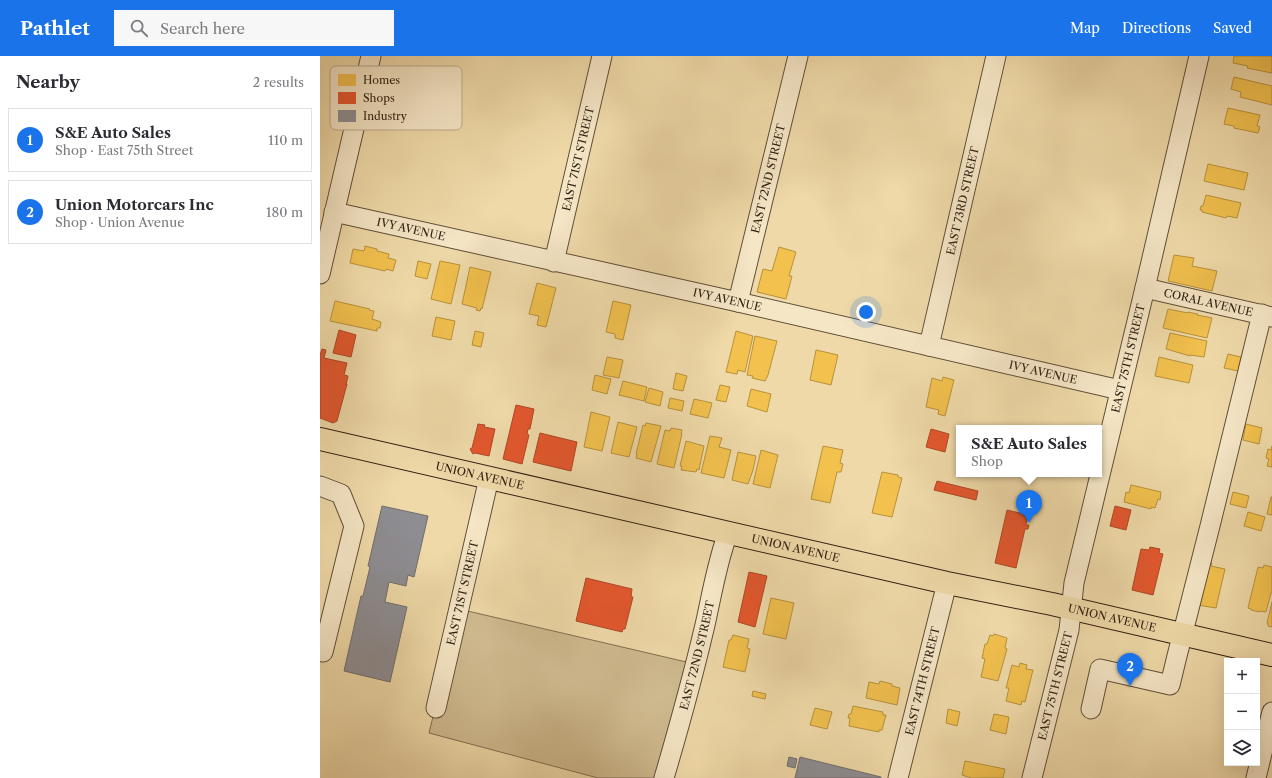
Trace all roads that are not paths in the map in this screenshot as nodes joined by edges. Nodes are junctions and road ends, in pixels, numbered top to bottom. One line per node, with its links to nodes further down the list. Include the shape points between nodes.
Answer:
1 (371, 56): 6 (street)
2 (602, 56): 9 (street, EAST 71ST STREET)
3 (798, 56): 12 (street, EAST 72ND STREET)
4 (996, 56): 14 (street, EAST 73RD STREET)
5 (1199, 56): 11 (street, EAST 75TH STREET)
6 (369, 66)
7 (353, 130): 8 (street)
8 (334, 212): 9 (street, IVY AVENUE); 10 (street)
9 (554, 262): 12 (street, IVY AVENUE)
10 (320, 274)
11 (1145, 288): 13 (street, CORAL AVENUE); 15 (street, EAST 75TH STREET)
12 (738, 302): 14 (street, IVY AVENUE)
13 (1267, 315): 24 (street)
14 (929, 346): 15 (street, IVY AVENUE)
15 (1120, 390): 17 (street, EAST 75TH STREET)
16 (320, 439): 19 (main road, UNION AVENUE)
17 (1102, 466)
18 (1099, 477): 23 (street, EAST 75TH STREET, via 1074,584)
19 (489, 478): 21 (main road, UNION AVENUE); 27 (street, EAST 71ST STREET)
20 (320, 486): 25 (street, via 341,494 354,526)
21 (728, 533): 22 (main road, UNION AVENUE); 30 (street, EAST 72ND STREET, via 683,714)
22 (947, 583): 23 (main road, UNION AVENUE); 31 (street, EAST 74TH STREET)
23 (1071, 609): 24 (main road, UNION AVENUE); 32 (street, EAST 75TH STREET, via 1069,630)
24 (1182, 634): 26 (main road, UNION AVENUE); 28 (street, via 1170,685 1100,669)
25 (323, 652)
26 (1272, 655)
27 (436, 708)
28 (1091, 709)
29 (1272, 712): 33 (street)
30 (664, 778)
31 (898, 778)
32 (1032, 778)
33 (1256, 778)

